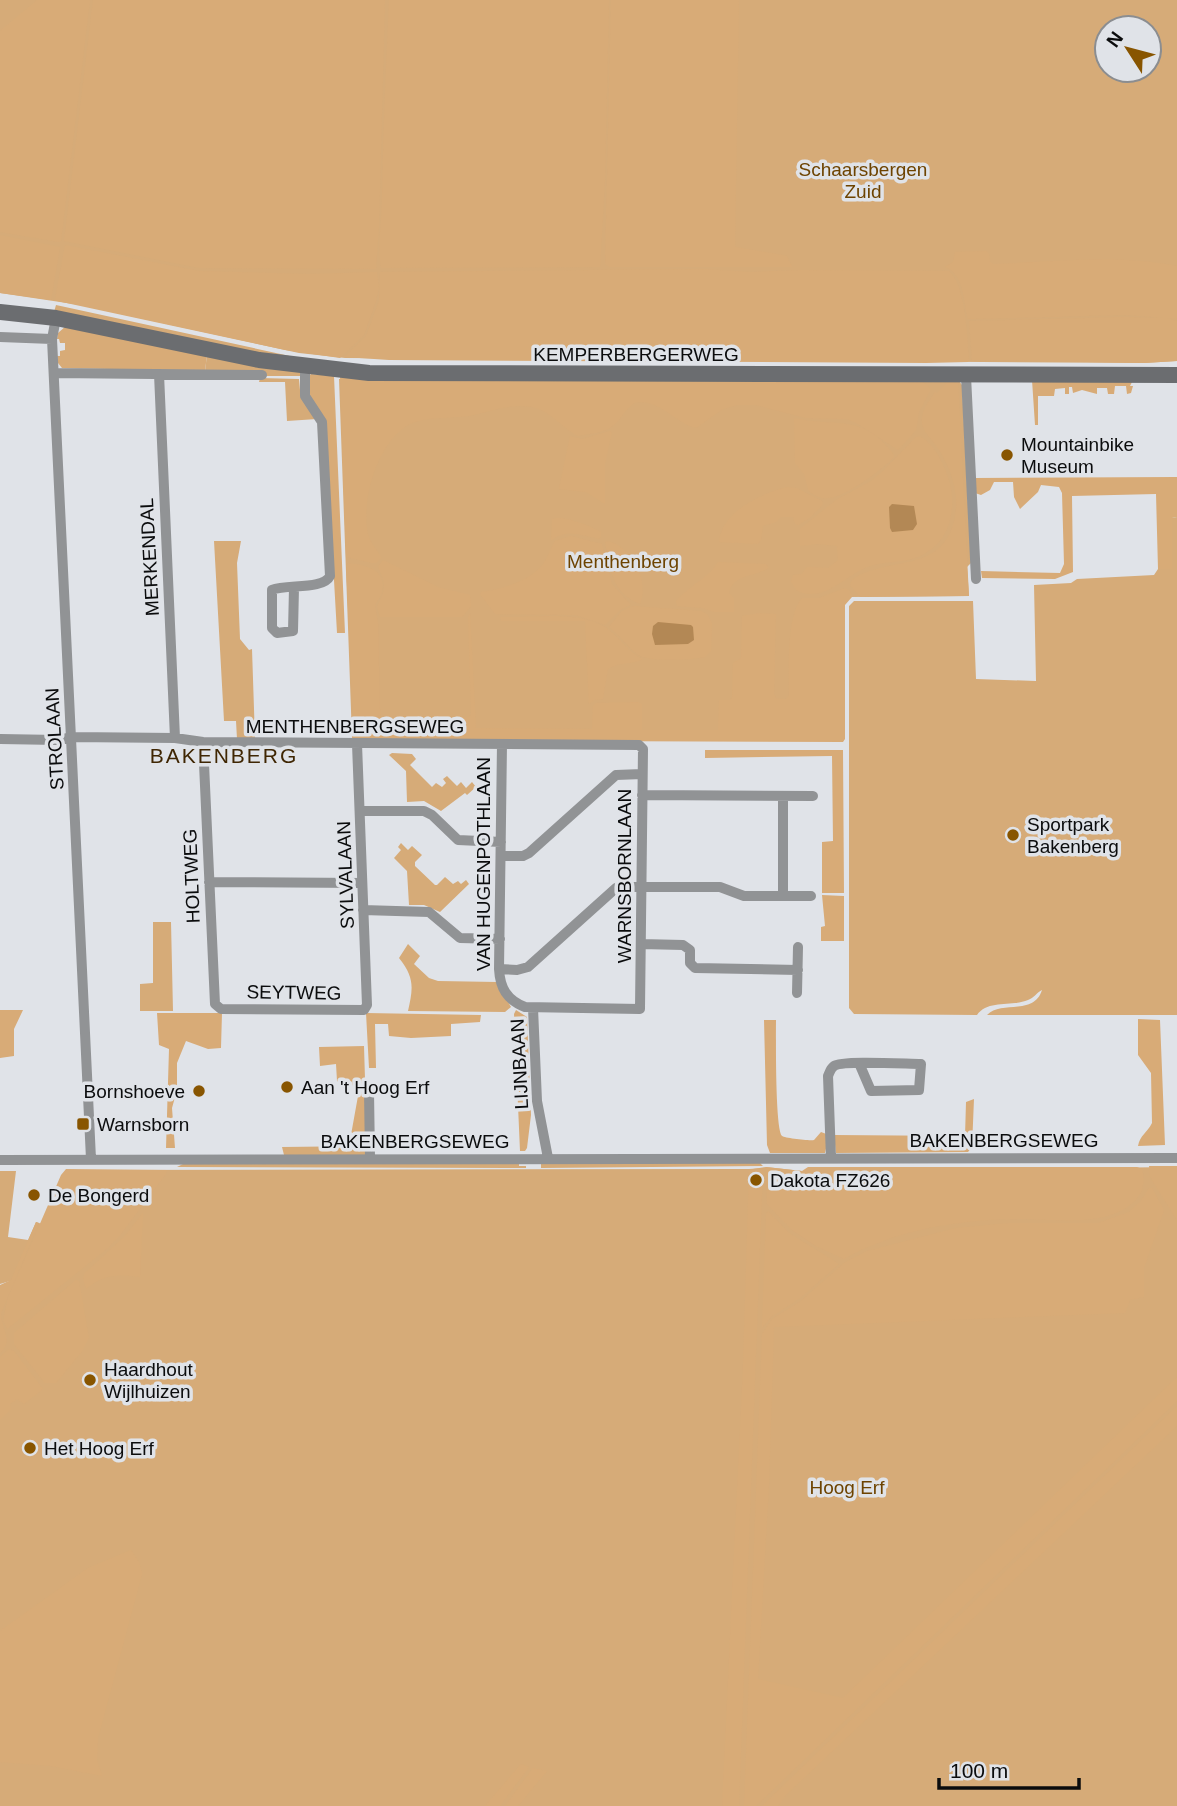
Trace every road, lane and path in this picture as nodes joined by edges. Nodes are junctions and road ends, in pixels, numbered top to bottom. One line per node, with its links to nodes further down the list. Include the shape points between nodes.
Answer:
1 (0, 306): 3 (main road, KEMPERBERGERWEG)
2 (0, 312): 3 (main road, KEMPERBERGERWEG)
3 (48, 317): 5 (street, STROLAAN); 6 (main road, KEMPERBERGERWEG)
4 (0, 337): 5 (street)
5 (52, 339): 7 (street, STROLAAN)
6 (305, 367): 11 (main road, KEMPERBERGERWEG, via 369,373); 13 (street, via 305,396 322,422 330,576 322,584)
7 (54, 373): 8 (street); 14 (street, STROLAAN)
8 (159, 374): 9 (street); 15 (street, MERKENDAL)
9 (262, 375)
10 (1177, 375): 11 (main road, KEMPERBERGERWEG)
11 (966, 376): 12 (street)
12 (976, 579)
13 (294, 587)
14 (71, 737): 15 (street, MENTHENBERGSEWEG); 16 (street, MENTHENBERGSEWEG); 48 (street, STROLAAN)
15 (175, 738): 17 (street, MENTHENBERGSEWEG)
16 (0, 739)
17 (203, 742): 18 (street, MENTHENBERGSEWEG); 28 (street, HOLTWEG)
18 (357, 744): 19 (street, MENTHENBERGSEWEG); 25 (street, SYLVALAAN)
19 (502, 744): 20 (street, MENTHENBERGSEWEG); 26 (street, VAN HUGENPOTHLAAN)
20 (639, 745): 21 (street, WARNSBORNLAAN, via 643,749)
21 (642, 774): 22 (street, WARNSBORNLAAN); 27 (street, via 616,775 529,853)
22 (642, 795): 23 (street); 30 (street, WARNSBORNLAAN)
23 (783, 796): 24 (street); 31 (street)
24 (813, 796)
25 (360, 811): 26 (street, via 424,811 458,840); 29 (street, SYLVALAAN)
26 (500, 842): 27 (street, VAN HUGENPOTHLAAN)
27 (501, 856): 34 (street, VAN HUGENPOTHLAAN)
28 (209, 881): 29 (street); 41 (street, HOLTWEG, via 214,1001)
29 (362, 883): 33 (street, SYLVALAAN)
30 (642, 886): 31 (street, via 720,887 744,896); 35 (street, WARNSBORNLAAN); 37 (street, via 616,888 528,967)
31 (783, 896): 32 (street)
32 (811, 896)
33 (363, 910): 34 (street, via 429,912 460,938); 40 (street, SYLVALAAN)
34 (500, 939): 37 (street, VAN HUGENPOTHLAAN)
35 (641, 944): 38 (street, via 688,947 695,968); 42 (street, WARNSBORNLAAN, via 640,1009)
36 (798, 947): 38 (street)
37 (499, 969): 42 (street, VAN HUGENPOTHLAAN, via 507,994 521,1006)
38 (798, 970): 39 (street)
39 (797, 993)
40 (367, 1005): 41 (street, SEYTWEG, via 364,1010)
41 (218, 1007)
42 (533, 1008): 45 (street, LIJNBAAN, via 537,1101)
43 (859, 1063): 43 (street, via 921,1065 919,1090 871,1091); 46 (street, via 838,1064 828,1076)
44 (369, 1091): 49 (street)
45 (548, 1158): 46 (street, BAKENBERGSEWEG); 49 (street, BAKENBERGSEWEG)
46 (831, 1158): 47 (street, BAKENBERGSEWEG)
47 (1177, 1158)
48 (91, 1159): 49 (street, BAKENBERGSEWEG); 50 (street, BAKENBERGSEWEG)
49 (370, 1159)
50 (0, 1160)

